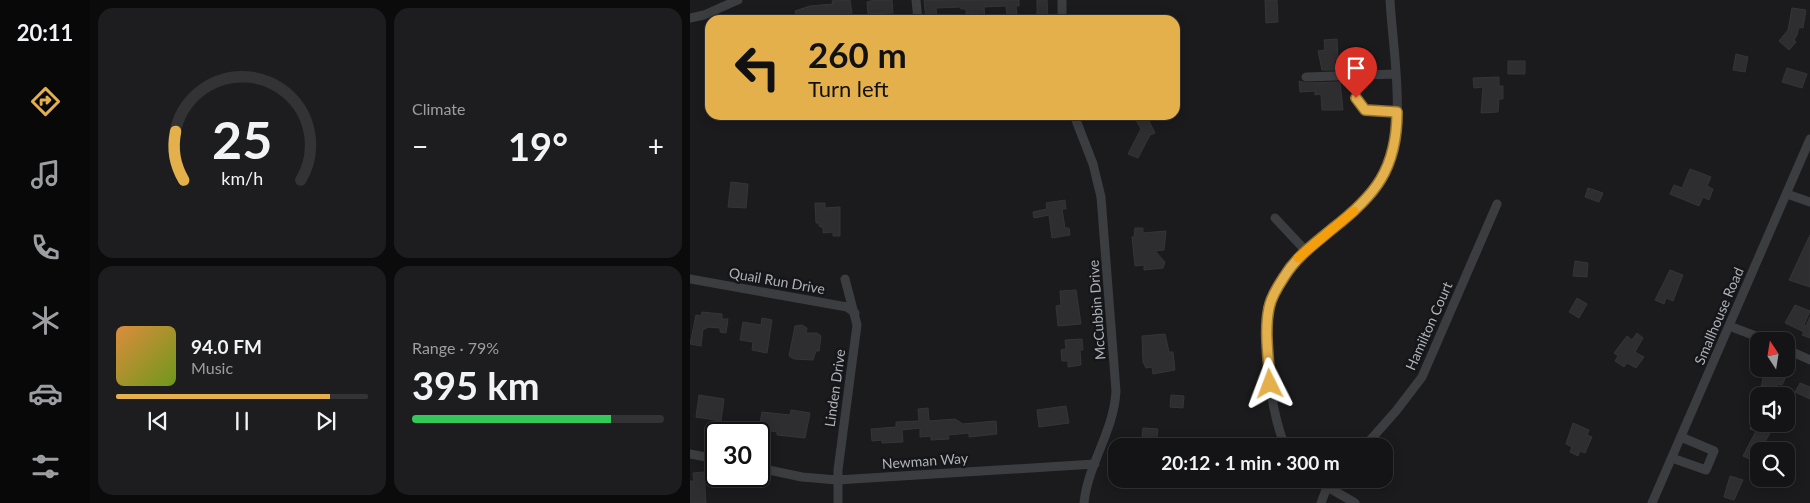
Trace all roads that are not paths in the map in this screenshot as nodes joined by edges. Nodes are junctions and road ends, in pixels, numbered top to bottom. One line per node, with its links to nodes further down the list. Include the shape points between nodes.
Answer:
1 (738, 0): 7 (street)
2 (916, 0): 5 (street)
3 (1062, 0): 6 (street)
4 (1390, 0): 8 (street)
5 (918, 15)
6 (1062, 15)
7 (690, 18)
8 (1395, 74): 9 (street); 11 (street)
9 (1359, 75): 10 (street); 11 (street, via 1356,98 1365,110)
10 (1306, 77)
11 (1397, 112): 18 (street, via 1395,145 1385,175 1377,187 1364,203)
12 (1076, 120): 32 (street, McCubbin Drive, via 1093,164 1101,197 1115,369 1114,408)
13 (1810, 138): 14 (street, Smallhouse Road)
14 (1787, 194): 15 (street); 22 (street, Smallhouse Road)
15 (1810, 202)
16 (1497, 204): 28 (street, Hamilton Court, via 1422,377)
17 (1275, 218): 18 (street)
18 (1305, 250): 27 (street, via 1289,268 1269,307 1272,400)
19 (690, 279): 21 (street, Quail Run Drive, via 847,307)
20 (845, 279): 21 (street, Linden Drive)
21 (856, 316): 34 (street, Linden Drive)
22 (1729, 326): 23 (street); 26 (street, Smallhouse Road)
23 (1750, 334)
24 (1795, 353): 25 (street)
25 (1810, 360)
26 (1681, 437): 31 (street, Smallhouse Road); 31 (street, via 1714,451 1712,460 1706,470)
27 (1282, 438)
28 (1372, 438)
29 (690, 454): 30 (street)
30 (705, 457)
31 (1672, 458): 41 (street, Smallhouse Road)
32 (1095, 464): 34 (street, Newman Way); 38 (street, McCubbin Drive)
33 (770, 470): 34 (street, Newman Way)
34 (837, 480): 37 (street, Linden Drive)
35 (1327, 488): 39 (street)
36 (1329, 488): 40 (street)
37 (838, 503)
38 (1084, 503)
39 (1321, 503)
40 (1355, 503)
41 (1652, 503)

